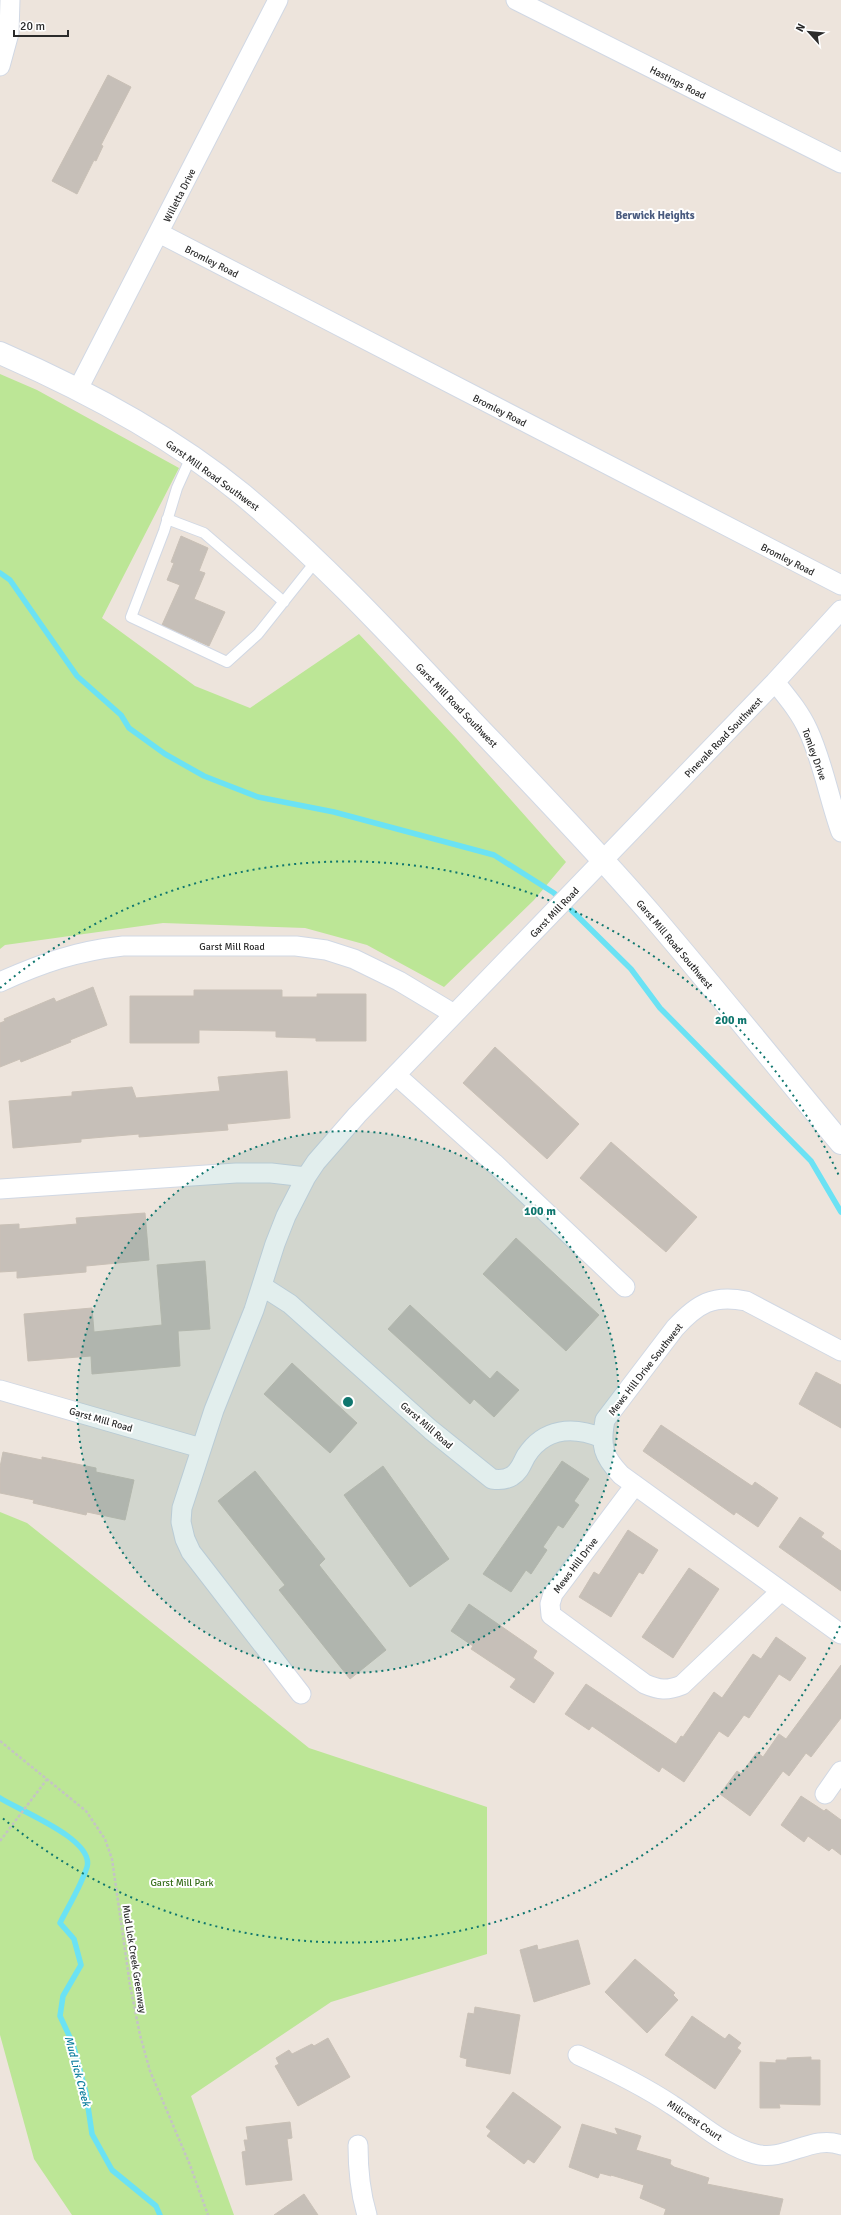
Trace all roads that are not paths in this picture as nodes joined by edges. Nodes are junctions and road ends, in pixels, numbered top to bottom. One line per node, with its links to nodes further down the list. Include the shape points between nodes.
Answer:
1 (10, 0): 4 (street, via 9,33)
2 (278, 0): 6 (street, Willetta Drive)
3 (516, 0): 5 (street, Hastings Road)
4 (0, 66)
5 (841, 163)
6 (159, 233): 8 (street, Willetta Drive); 12 (street, Bromley Road)
7 (0, 353): 8 (street, Garst Mill Road Southwest)
8 (78, 389): 9 (street, Garst Mill Road Southwest)
9 (191, 457): 10 (lane, via 177,488); 11 (street, Garst Mill Road Southwest, via 240,493)
10 (168, 519): 13 (lane, via 204,533); 13 (lane, via 131,617 227,662 258,634)
11 (316, 561): 13 (lane); 17 (street, Garst Mill Road Southwest, via 384,628)
12 (841, 585)
13 (284, 602)
14 (841, 610): 15 (street, Pinevale Road Southwest)
15 (775, 682): 16 (street, Tomley Drive, via 808,730); 17 (street, Pinevale Road Southwest)
16 (841, 832)
17 (603, 861): 19 (street, Garst Mill Road); 21 (street, Garst Mill Road Southwest, via 655,919)
18 (0, 982): 19 (street, Garst Mill Road, via 35,966 96,949 123,946 296,946 326,950 354,959 399,981)
19 (454, 1014): 20 (street, Garst Mill Road)
20 (396, 1075): 22 (street, Garst Mill Road, via 357,1115); 25 (street)
21 (841, 1143)
22 (306, 1177): 23 (street, via 236,1173); 24 (street, Garst Mill Road, via 286,1216)
23 (0, 1189)
24 (262, 1286): 28 (street, Garst Mill Road, via 290,1304 431,1430 492,1479 512,1477 534,1446 552,1433 571,1429); 29 (street, Garst Mill Road)
25 (625, 1287)
26 (841, 1351): 28 (street, Mews Hill Drive Southwest, via 746,1301 731,1298 715,1299 686,1316 675,1328 605,1420)
27 (0, 1390): 29 (street, Garst Mill Road)
28 (602, 1438): 30 (street, Mews Hill Drive Southwest, via 609,1462)
29 (201, 1448): 33 (street, Garst Mill Road, via 182,1508 185,1539 191,1552)
30 (635, 1485): 31 (street); 31 (street, Mews Hill Drive, via 553,1594 550,1604 551,1615 645,1684 658,1690 670,1690 682,1685)
31 (781, 1591): 32 (street)
32 (841, 1634)
33 (301, 1694)
34 (841, 1771): 35 (street)
35 (826, 1794)
36 (578, 2055): 38 (street, Millcrest Court, via 638,2083 701,2127 741,2150 773,2156 810,2145 832,2142)
37 (358, 2145): 39 (street, via 358,2173)
38 (841, 2145)
39 (367, 2215)

